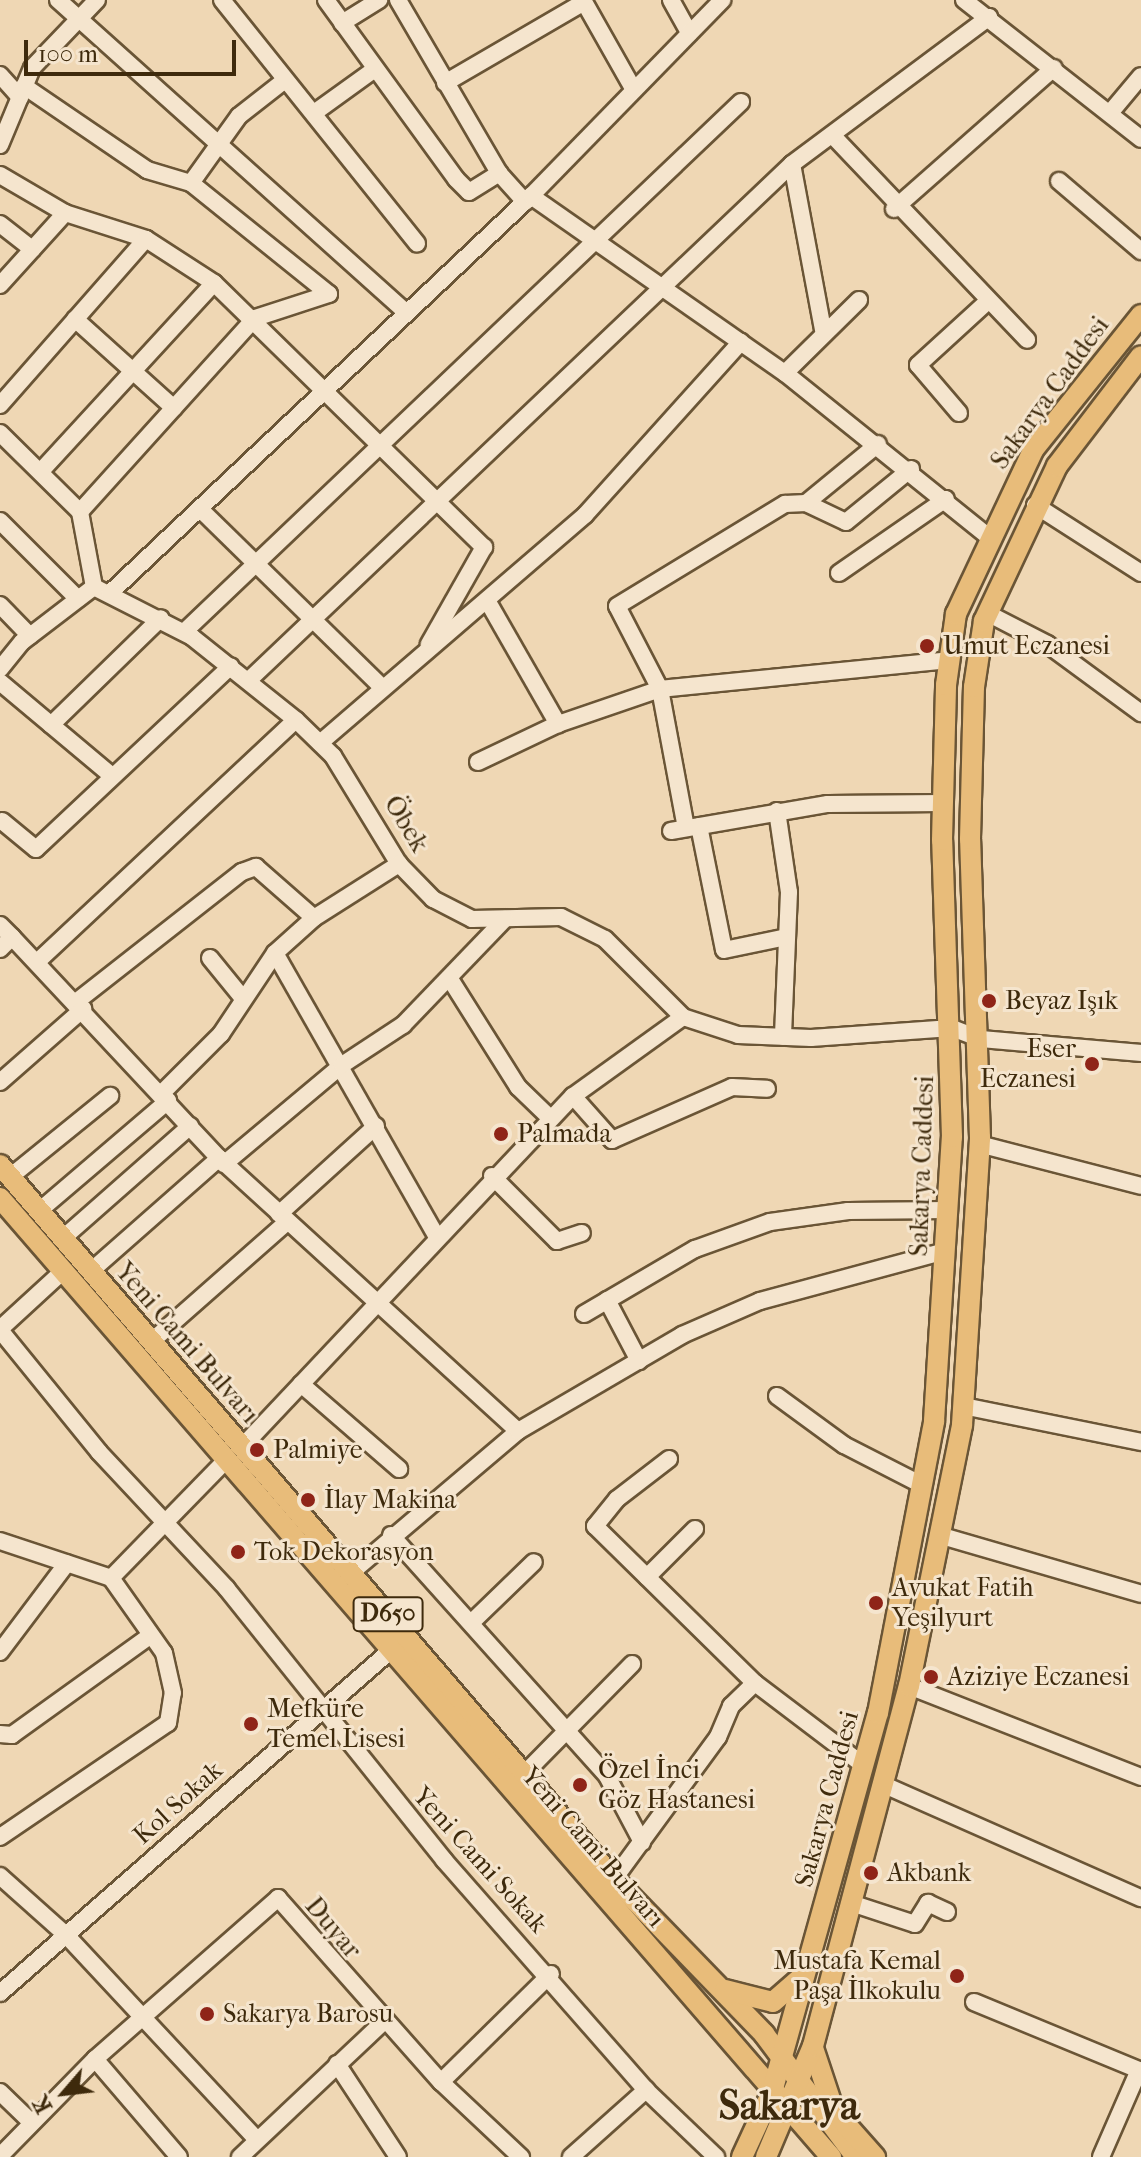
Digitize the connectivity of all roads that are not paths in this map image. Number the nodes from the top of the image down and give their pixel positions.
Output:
1 (58, 0) edge
2 (97, 0) edge
3 (222, 0) edge
4 (326, 0) edge
5 (379, 0) edge
6 (398, 0) edge
7 (671, 0) edge
8 (722, 0) edge
9 (964, 0) edge
10 (584, 1) edge
11 (989, 17) junction
12 (76, 18) junction
13 (342, 23) junction
14 (689, 33) junction
15 (1054, 68) junction
16 (375, 69) junction
17 (0, 75) edge
18 (1141, 76) edge
19 (285, 80) junction
20 (445, 83) junction
21 (634, 90) junction
22 (22, 92) junction
23 (741, 102) dead end
24 (314, 113) junction
25 (1110, 113) junction
26 (834, 137) junction
27 (1141, 139) edge
28 (217, 144) junction
29 (0, 145) edge
30 (792, 164) junction
31 (499, 173) junction
32 (0, 175) edge
33 (1059, 181) dead end
34 (191, 183) junction
35 (528, 199) junction
36 (894, 209) junction
37 (65, 213) junction
38 (0, 224) edge
39 (146, 239) junction
40 (417, 243) dead end
41 (596, 243) junction
42 (32, 249) junction
43 (1141, 251) edge
44 (214, 283) junction
45 (0, 285) edge
46 (660, 289) junction
47 (859, 300) dead end
48 (988, 301) junction
49 (406, 312) junction
50 (1141, 315) edge
51 (255, 318) junction
52 (75, 319) junction
53 (823, 330) junction
54 (1027, 340) dead end
55 (741, 342) junction
56 (1141, 356) edge
57 (135, 369) junction
58 (785, 373) junction
59 (326, 390) junction
60 (0, 405) edge
61 (174, 408) junction
62 (959, 413) dead end
63 (0, 433) edge
64 (878, 444) junction
65 (381, 445) junction
66 (911, 469) junction
67 (42, 470) junction
68 (946, 499) junction
69 (437, 500) junction
70 (806, 503) junction
71 (1035, 505) junction
72 (200, 509) junction
73 (80, 512) junction
74 (0, 521) edge
75 (988, 536) junction
76 (258, 562) junction
77 (839, 573) dead end
78 (1141, 573) edge
79 (94, 587) junction
80 (110, 593) junction
81 (78, 599) junction
82 (488, 602) junction
83 (0, 605) edge
84 (987, 613) junction
85 (161, 618) junction
86 (312, 619) junction
87 (184, 632) junction
88 (30, 636) junction
89 (429, 644) junction
90 (949, 660) junction
91 (231, 666) junction
92 (0, 669) edge
93 (249, 680) junction
94 (0, 682) edge
95 (382, 687) junction
96 (660, 689) junction
97 (1141, 713) edge
98 (296, 720) junction
99 (558, 724) junction
100 (51, 725) junction
101 (320, 743) junction
102 (478, 762) dead end
103 (111, 775) junction
104 (943, 803) junction
105 (777, 811) junction
106 (2, 821) dead end
107 (685, 828) junction
108 (399, 864) junction
109 (314, 918) junction
110 (505, 919) junction
111 (0, 925) edge
112 (787, 937) junction
113 (6, 943) edge
114 (275, 953) junction
115 (210, 958) dead end
116 (37, 962) junction
117 (450, 979) junction
118 (241, 996) junction
119 (79, 1005) junction
120 (683, 1017) junction
121 (952, 1028) junction
122 (783, 1037) junction
123 (981, 1039) junction
124 (1141, 1053) edge
125 (342, 1065) junction
126 (0, 1082) edge
127 (767, 1089) dead end
128 (110, 1096) dead end
129 (573, 1096) junction
130 (165, 1098) junction
131 (550, 1118) junction
132 (190, 1126) junction
133 (376, 1126) junction
134 (979, 1144) junction
135 (222, 1161) junction
136 (5, 1171) edge
137 (492, 1176) junction
138 (1141, 1186) edge
139 (0, 1198) edge
140 (947, 1210) junction
141 (39, 1211) junction
142 (283, 1218) junction
143 (582, 1233) dead end
144 (436, 1235) junction
145 (62, 1239) junction
146 (945, 1251) junction
147 (63, 1271) junction
148 (91, 1271) junction
149 (607, 1300) junction
150 (373, 1302) junction
151 (584, 1314) dead end
152 (0, 1329) edge
153 (152, 1341) junction
154 (639, 1361) junction
155 (301, 1384) junction
156 (777, 1396) dead end
157 (963, 1406) junction
158 (518, 1431) junction
159 (1141, 1442) edge
160 (234, 1454) junction
161 (669, 1459) dead end
162 (399, 1469) dead end
163 (922, 1485) junction
164 (165, 1524) junction
165 (695, 1529) dead end
166 (391, 1535) junction
167 (942, 1536) junction
168 (0, 1541) edge
169 (534, 1562) dead end
170 (67, 1563) junction
171 (352, 1572) junction
172 (647, 1577) junction
173 (111, 1578) junction
174 (1141, 1594) edge
175 (472, 1622) junction
176 (150, 1636) junction
177 (390, 1651) junction
178 (0, 1652) edge
179 (632, 1664) dead end
180 (755, 1683) junction
181 (909, 1686) junction
182 (319, 1710) junction
183 (567, 1730) junction
184 (0, 1734) edge
185 (863, 1765) junction
186 (527, 1771) junction
187 (1141, 1777) edge
188 (882, 1784) junction
189 (0, 1837) edge
190 (642, 1842) junction
191 (0, 1876) edge
192 (614, 1879) junction
193 (1141, 1898) edge
194 (851, 1903) junction
195 (947, 1912) dead end
196 (66, 1935) junction
197 (808, 1972) junction
198 (551, 1974) junction
199 (723, 1989) junction
200 (0, 1993) edge
201 (974, 2002) dead end
202 (143, 2018) junction
203 (382, 2023) junction
204 (813, 2046) junction
205 (781, 2058) junction
206 (95, 2059) junction
207 (337, 2064) junction
208 (753, 2068) junction
209 (441, 2082) junction
210 (800, 2084) junction
211 (646, 2090) junction
212 (0, 2092) edge
213 (772, 2092) junction
214 (789, 2111) junction
215 (762, 2114) junction
216 (30, 2121) junction
217 (251, 2150) edge
218 (0, 2156) edge
219 (179, 2157) edge
220 (398, 2157) edge
221 (521, 2157) edge
222 (571, 2157) edge
223 (716, 2157) edge
224 (741, 2157) edge
225 (766, 2157) edge
226 (831, 2157) edge
227 (856, 2157) edge
228 (875, 2157) edge
229 (1101, 2157) edge

1 - 12 street
2 - 12 street
3 - 19 street
4 - 13 street
5 - 13 street
6 - 20 street
7 - 14 street
8 - 14 street
9 - 11 street
10 - 20 street
10 - 21 street
11 - 15 street
11 - 26 street
12 - 22 street
12 - 28 street
13 - 16 street
14 - 21 street
15 - 25 street
15 - 36 street
16 - 24 street
16 - 31 street
17 - 22 street
18 - 25 street
19 - 24 street
19 - 28 street
20 - 31 street
21 - 35 street
22 - 29 street
22 - 34 street
23 - 41 street
24 - 40 street
25 - 27 street
26 - 30 street
26 - 36 street
28 - 34 street
28 - 49 street
30 - 46 street
30 - 53 street
31 - 35 street
32 - 37 street
33 - 43 street
34 - 51 street
35 - 41 street
35 - 49 street
36 - 48 street
37 - 39 street
37 - 42 street
38 - 42 street
39 - 44 street
39 - 52 street
41 - 46 street
41 - 65 street
42 - 45 street
44 - 51 street
44 - 57 street
46 - 55 street
46 - 69 street
47 - 53 street
48 - 54 street
48 - 62 street
49 - 59 street
50 - 75 main road, Sakarya Caddesi
51 - 59 street
51 - 61 street
52 - 57 street
52 - 60 street
53 - 58 street
55 - 58 street
55 - 82 street
56 - 71 main road, Sakarya Caddesi
57 - 61 street
57 - 67 street
58 - 64 street
59 - 65 street
59 - 72 street
61 - 73 street
63 - 67 street
64 - 66 street
64 - 70 street
65 - 69 street
65 - 76 street
66 - 68 street
66 - 70 street
67 - 73 street
68 - 75 street
68 - 77 street
69 - 86 street
69 - 89 street
70 - 96 street
71 - 78 street
71 - 84 main road, Sakarya Caddesi
72 - 76 street
72 - 80 street
73 - 79 street
74 - 81 street
75 - 90 main road, Sakarya Caddesi
76 - 86 street
76 - 87 street
79 - 80 street, Öbek
79 - 81 street
80 - 85 street, Öbek
81 - 88 street
82 - 89 street
82 - 99 street
83 - 88 street
84 - 97 street
84 - 123 main road, Sakarya Caddesi
85 - 87 street, Öbek
85 - 100 street
86 - 93 street
86 - 95 street
87 - 91 street, Öbek
88 - 92 street
89 - 95 street
90 - 96 street
90 - 104 main road, Sakarya Caddesi
91 - 93 street, Öbek
91 - 103 street
93 - 98 street, Öbek
94 - 100 street
95 - 101 street
96 - 99 street
96 - 107 street
98 - 101 street, Öbek
98 - 116 street
99 - 102 street
100 - 103 street
101 - 108 street, Öbek
103 - 106 street
104 - 105 street
104 - 121 main road, Sakarya Caddesi
105 - 107 street
105 - 112 street
107 - 112 street
108 - 109 street
108 - 110 street, Öbek
109 - 114 street
109 - 119 street
110 - 117 street
110 - 120 street, Öbek
111 - 113 street
112 - 122 street
113 - 116 street
114 - 118 street
114 - 125 street
115 - 118 street
116 - 119 street
117 - 125 street
117 - 131 street
118 - 130 street
119 - 126 street
119 - 130 street
120 - 122 street, Öbek
120 - 129 street
121 - 122 street, Öbek
121 - 123 street, Öbek
121 - 140 main road, Sakarya Caddesi
123 - 124 street, Öbek
123 - 134 main road, Sakarya Caddesi
125 - 133 street
125 - 135 street
127 - 129 street
128 - 136 street
129 - 131 street
130 - 132 street
130 - 141 street
131 - 137 street
132 - 135 street
132 - 145 street
133 - 142 street
133 - 144 street
134 - 138 street
134 - 157 main road, Sakarya Caddesi
135 - 142 street
135 - 148 street
136 - 141 main road, Yeni Cami Bulvarı / D650
137 - 143 street
137 - 144 street
139 - 147 main road, Yeni Cami Bulvarı
140 - 146 main road, Sakarya Caddesi
140 - 149 street
141 - 145 main road, Yeni Cami Bulvarı / D650
142 - 150 street
142 - 153 street
144 - 150 street
145 - 148 main road, Yeni Cami Bulvarı / D650
146 - 154 street
146 - 163 main road, Sakarya Caddesi
147 - 152 street
147 - 160 main road, Yeni Cami Bulvarı
148 - 153 main road, Yeni Cami Bulvarı / D650
149 - 151 street
149 - 154 street
150 - 155 street
150 - 158 street
152 - 164 street, Yeni Cami Sokak
153 - 160 main road, Yeni Cami Bulvarı / D650
154 - 158 street
155 - 160 street
155 - 162 street
156 - 163 street
157 - 159 street
157 - 167 main road, Sakarya Caddesi
158 - 166 street
160 - 164 street
160 - 171 main road, Yeni Cami Bulvarı / D650
160 - 177 main road, Yeni Cami Bulvarı
161 - 172 street
163 - 185 main road, Sakarya Caddesi
164 - 173 street
164 - 182 street, Yeni Cami Sokak
165 - 172 street
166 - 171 street
166 - 175 street
167 - 174 street
167 - 181 main road, Sakarya Caddesi
168 - 170 street
169 - 175 street
170 - 173 street
170 - 178 street
171 - 186 main road, Yeni Cami Bulvarı / D650
172 - 180 street
173 - 176 street
175 - 183 street
176 - 184 street
176 - 189 street
177 - 182 street, Kol Sokak
177 - 208 main road, Yeni Cami Bulvarı
179 - 183 street
180 - 185 street
180 - 190 street
181 - 187 street
181 - 188 main road, Sakarya Caddesi
182 - 196 street, Kol Sokak
182 - 198 street, Yeni Cami Sokak
183 - 186 street
183 - 190 street
185 - 197 main road, Sakarya Caddesi
186 - 192 main road, Yeni Cami Bulvarı / D650
188 - 193 street
188 - 194 main road, Sakarya Caddesi
190 - 192 street
191 - 196 street
192 - 199 main road, Yeni Cami Bulvarı / D650
194 - 195 street
194 - 204 main road, Sakarya Caddesi
196 - 200 street, Kol Sokak
196 - 202 street
197 - 199 main road
197 - 205 main road, Sakarya Caddesi
198 - 209 street
198 - 211 street, Yeni Cami Sokak
199 - 205 main road, Yeni Cami Bulvarı / D650
201 - 229 street
202 - 203 street, Duyar
202 - 206 street, Duyar
202 - 217 street
203 - 207 street
203 - 209 street, Duyar
204 - 210 main road, Sakarya Caddesi
204 - 228 main road
205 - 210 main road, Yeni Cami Bulvarı
205 - 213 main road, Sakarya Caddesi
206 - 216 street, Duyar
206 - 219 street
207 - 217 street
207 - 220 street
208 - 213 main road, Yeni Cami Bulvarı
208 - 215 main road
209 - 221 street, Duyar
210 - 214 main road, Sakarya Caddesi
210 - 227 main road, Yeni Cami Bulvarı
211 - 222 street
211 - 223 street, Yeni Cami Sokak
212 - 216 street
213 - 214 main road, Yeni Cami Bulvarı
213 - 215 main road, Sakarya Caddesi
214 - 225 main road, Sakarya Caddesi
214 - 226 main road, Yeni Cami Bulvarı
215 - 224 main road, Sakarya Caddesi
216 - 218 street, Duyar

